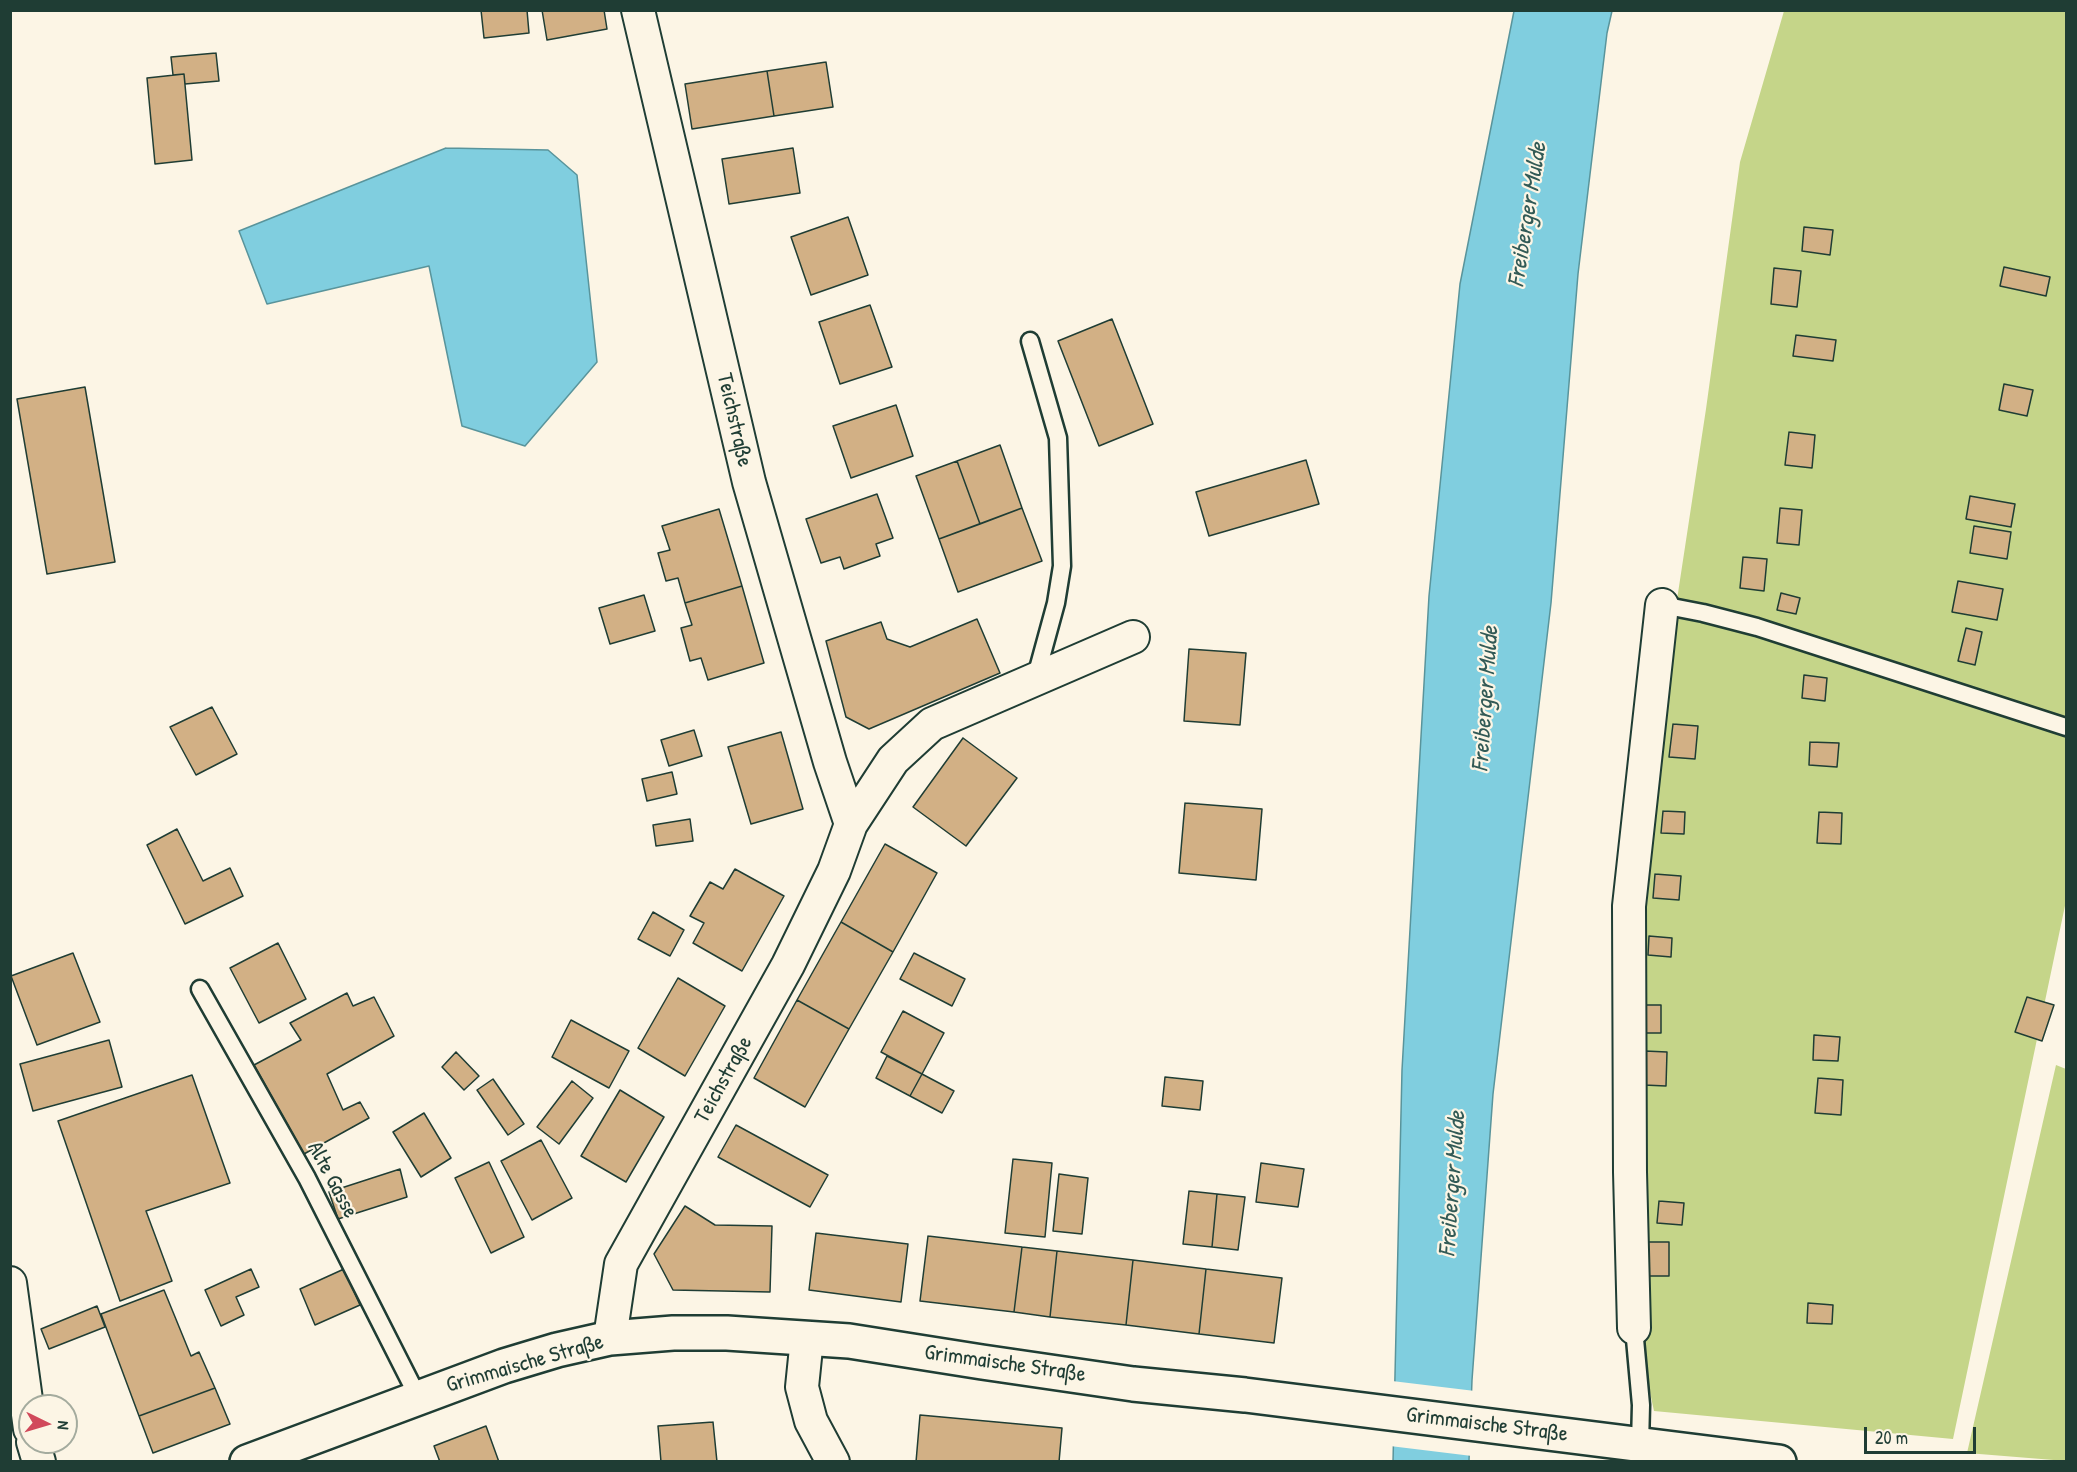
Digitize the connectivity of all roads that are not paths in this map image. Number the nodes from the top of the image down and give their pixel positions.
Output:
1 (638, 10) edge
2 (1030, 341) dead end
3 (1662, 605) joint
4 (1133, 637) dead end
5 (1035, 680) junction
6 (2067, 727) edge
7 (851, 824) junction
8 (200, 989) dead end
9 (10, 1283) edge
10 (1634, 1328) joint
11 (610, 1338) junction
12 (807, 1338) junction
13 (25, 1394) edge
14 (418, 1396) junction
15 (1627, 1443) junction
16 (247, 1461) edge
17 (833, 1461) edge
18 (1779, 1461) edge

1 - 7 street, Teichstraße
2 - 5 lane
3 - 6 lane
3 - 10 street
4 - 5 street, Teichstraße
5 - 7 street, Teichstraße
7 - 11 street, Teichstraße
8 - 14 lane, Alte Gasse
9 - 13 street
10 - 15 lane
11 - 12 main road, Grimmaische Straße
11 - 14 main road, Grimmaische Straße
12 - 15 main road, Grimmaische Straße
12 - 17 street
14 - 16 main road, Grimmaische Straße
15 - 18 main road, Grimmaische Straße

